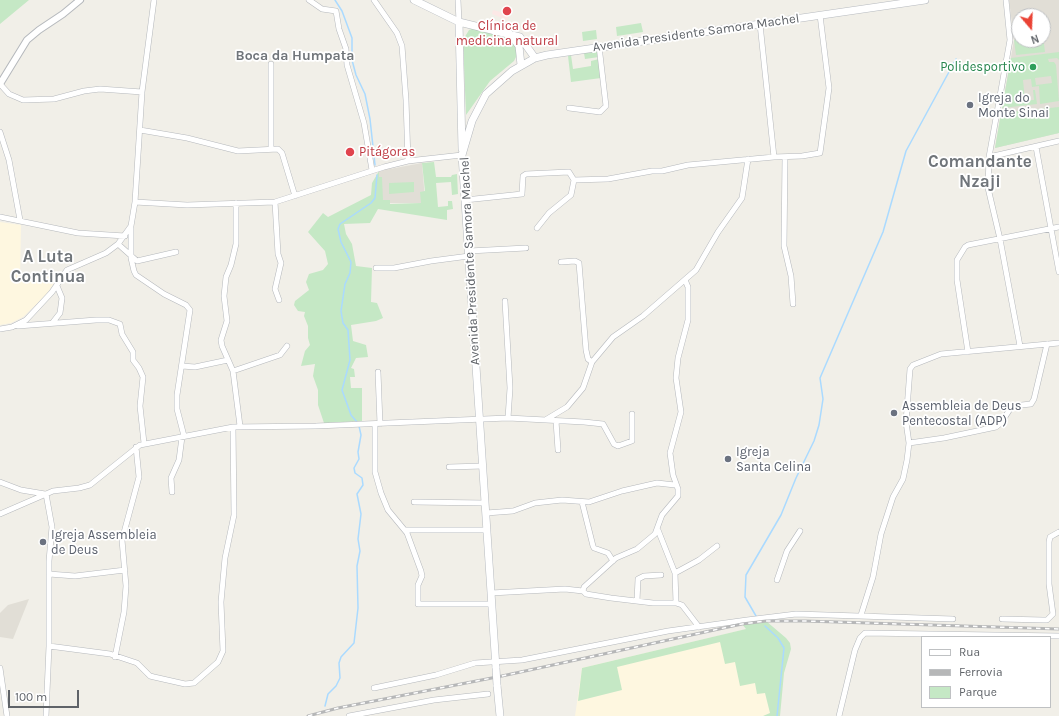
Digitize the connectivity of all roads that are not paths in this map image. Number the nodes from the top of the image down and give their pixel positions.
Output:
1 (80, 0) edge
2 (154, 0) edge
3 (309, 0) edge
4 (374, 0) edge
5 (414, 0) edge
6 (458, 0) edge
7 (924, 0) edge
8 (1006, 0) edge
9 (820, 15) junction
10 (459, 22) junction
11 (760, 24) junction
12 (509, 34) junction
13 (599, 46) junction
14 (535, 58) junction
15 (271, 64) dead end
16 (521, 65) junction
17 (0, 84) edge
18 (142, 92) junction
19 (569, 108) dead end
20 (140, 130) junction
21 (0, 132) edge
22 (1059, 142) edge
23 (1036, 147) junction
24 (270, 149) junction
25 (462, 155) junction
26 (774, 157) junction
27 (989, 157) junction
28 (785, 158) junction
29 (748, 159) junction
30 (408, 161) junction
31 (372, 170) junction
32 (574, 180) junction
33 (295, 196) junction
34 (465, 200) junction
35 (135, 202) junction
36 (275, 202) junction
37 (236, 204) junction
38 (0, 217) edge
39 (20, 220) junction
40 (132, 226) junction
41 (1059, 227) edge
42 (537, 228) dead end
43 (1050, 229) junction
44 (126, 236) junction
45 (1000, 239) junction
46 (118, 244) junction
47 (526, 248) dead end
48 (176, 252) dead end
49 (469, 253) junction
50 (131, 258) junction
51 (561, 262) dead end
52 (376, 268) dead end
53 (1059, 272) edge
54 (685, 280) junction
55 (57, 286) junction
56 (279, 300) dead end
57 (505, 301) dead end
58 (793, 304) dead end
59 (53, 322) junction
60 (12, 327) junction
61 (0, 329) edge
62 (1059, 343) edge
63 (1047, 344) junction
64 (286, 346) dead end
65 (1020, 346) junction
66 (968, 352) junction
67 (228, 360) junction
68 (592, 362) junction
69 (182, 366) junction
70 (233, 371) junction
71 (378, 372) dead end
72 (632, 414) dead end
73 (508, 418) junction
74 (480, 419) junction
75 (545, 420) junction
76 (556, 421) junction
77 (377, 424) junction
78 (240, 426) junction
79 (233, 427) junction
80 (183, 436) junction
81 (910, 443) junction
82 (144, 444) junction
83 (136, 447) junction
84 (558, 450) dead end
85 (483, 466) junction
86 (449, 467) dead end
87 (0, 482) edge
88 (675, 485) junction
89 (172, 492) dead end
90 (46, 494) junction
91 (414, 502) dead end
92 (582, 502) junction
93 (485, 503) junction
94 (486, 513) junction
95 (0, 514) edge
96 (405, 530) junction
97 (487, 530) junction
98 (658, 530) junction
99 (800, 531) dead end
100 (1059, 532) edge
101 (717, 546) dead end
102 (613, 561) junction
103 (125, 570) junction
104 (675, 573) junction
105 (49, 574) junction
106 (662, 574) dead end
107 (777, 580) dead end
108 (583, 591) junction
109 (491, 593) junction
110 (637, 601) junction
111 (676, 603) junction
112 (492, 604) junction
113 (862, 615) junction
114 (953, 619) dead end
115 (1002, 619) dead end
116 (699, 627) junction
117 (1059, 636) edge
118 (49, 646) junction
119 (115, 657) junction
120 (496, 665) junction
121 (0, 668) edge
122 (374, 688) dead end
123 (2, 689) edge
124 (488, 694) dead end
125 (498, 694) junction
126 (7, 716) edge
127 (46, 716) edge
128 (349, 716) edge
129 (497, 716) edge
130 (500, 716) edge
131 (839, 716) edge

1 - 17 street
2 - 18 street
3 - 31 street
4 - 30 street
5 - 10 main road
6 - 10 street
7 - 9 main road, Avenida Presidente Samora Machel
8 - 27 street
9 - 11 main road, Avenida Presidente Samora Machel
9 - 28 street
10 - 12 main road
10 - 25 main road
11 - 13 main road, Avenida Presidente Samora Machel
11 - 26 street
12 - 14 main road
12 - 16 main road
13 - 14 main road, Avenida Presidente Samora Machel
13 - 19 street
14 - 16 main road, Avenida Presidente Samora Machel
15 - 24 street
16 - 25 main road, Avenida Presidente Samora Machel
17 - 18 street
18 - 20 street
20 - 24 street
20 - 35 street
21 - 39 street
22 - 23 street
23 - 27 street
23 - 43 street
24 - 33 street
25 - 30 street
25 - 34 main road, Avenida Presidente Samora Machel
26 - 28 street
26 - 29 street
27 - 45 street
28 - 58 street
29 - 32 street
29 - 54 street
30 - 31 street
31 - 33 street
32 - 34 street
32 - 42 street
33 - 36 street
34 - 49 main road, Avenida Presidente Samora Machel
35 - 37 street
35 - 40 street
36 - 37 street
36 - 56 street
37 - 67 street
38 - 39 street
39 - 44 street
40 - 44 street
40 - 50 street
41 - 43 street
43 - 45 street
43 - 53 street
44 - 46 street
45 - 65 street
45 - 66 street
46 - 50 street
46 - 55 street
47 - 49 street
48 - 50 street
49 - 52 street
49 - 74 main road, Avenida Presidente Samora Machel
50 - 69 street
51 - 68 street
54 - 68 street
54 - 88 street
55 - 59 street
55 - 60 street
57 - 73 street
59 - 60 street
59 - 82 street
60 - 61 street
62 - 63 street
63 - 65 street
63 - 81 street
64 - 70 street
65 - 66 street
66 - 81 street
67 - 69 street
67 - 70 street
68 - 75 street
69 - 80 street
70 - 78 street
71 - 77 street
72 - 76 street
73 - 74 street
73 - 75 street
74 - 77 street
74 - 85 main road, Avenida Presidente Samora Machel
75 - 76 street
76 - 84 street
77 - 78 street
77 - 96 street
78 - 79 street
79 - 80 street
79 - 119 street
80 - 82 street
80 - 89 street
81 - 113 street
82 - 83 street
83 - 90 street
83 - 103 street
85 - 86 street
85 - 93 main road, Avenida Presidente Samora Machel
87 - 90 street
88 - 92 street
88 - 98 street
90 - 95 street
90 - 105 street
91 - 93 street
92 - 94 street
92 - 102 street
93 - 94 main road, Avenida Presidente Samora Machel
94 - 97 main road, Avenida Presidente Samora Machel
96 - 97 street
96 - 112 street
97 - 109 main road, Avenida Presidente Samora Machel
98 - 102 street
98 - 104 street
99 - 107 street
100 - 115 street
101 - 104 street
102 - 108 street
103 - 105 street
103 - 119 street
104 - 111 street
105 - 118 street
106 - 110 street
108 - 109 street
108 - 110 street
109 - 112 main road, Avenida Presidente Samora Machel
110 - 111 street
111 - 116 street
112 - 120 main road, Avenida Presidente Samora Machel
113 - 114 street
113 - 116 street
116 - 120 street
117 - 131 street
118 - 119 street
118 - 127 street
120 - 122 street
120 - 125 main road, Avenida Presidente Samora Machel, bridge
121 - 123 street
123 - 126 street
124 - 128 street
125 - 129 main road, Avenida Presidente Samora Machel
125 - 130 main road, Avenida Presidente Samora Machel

